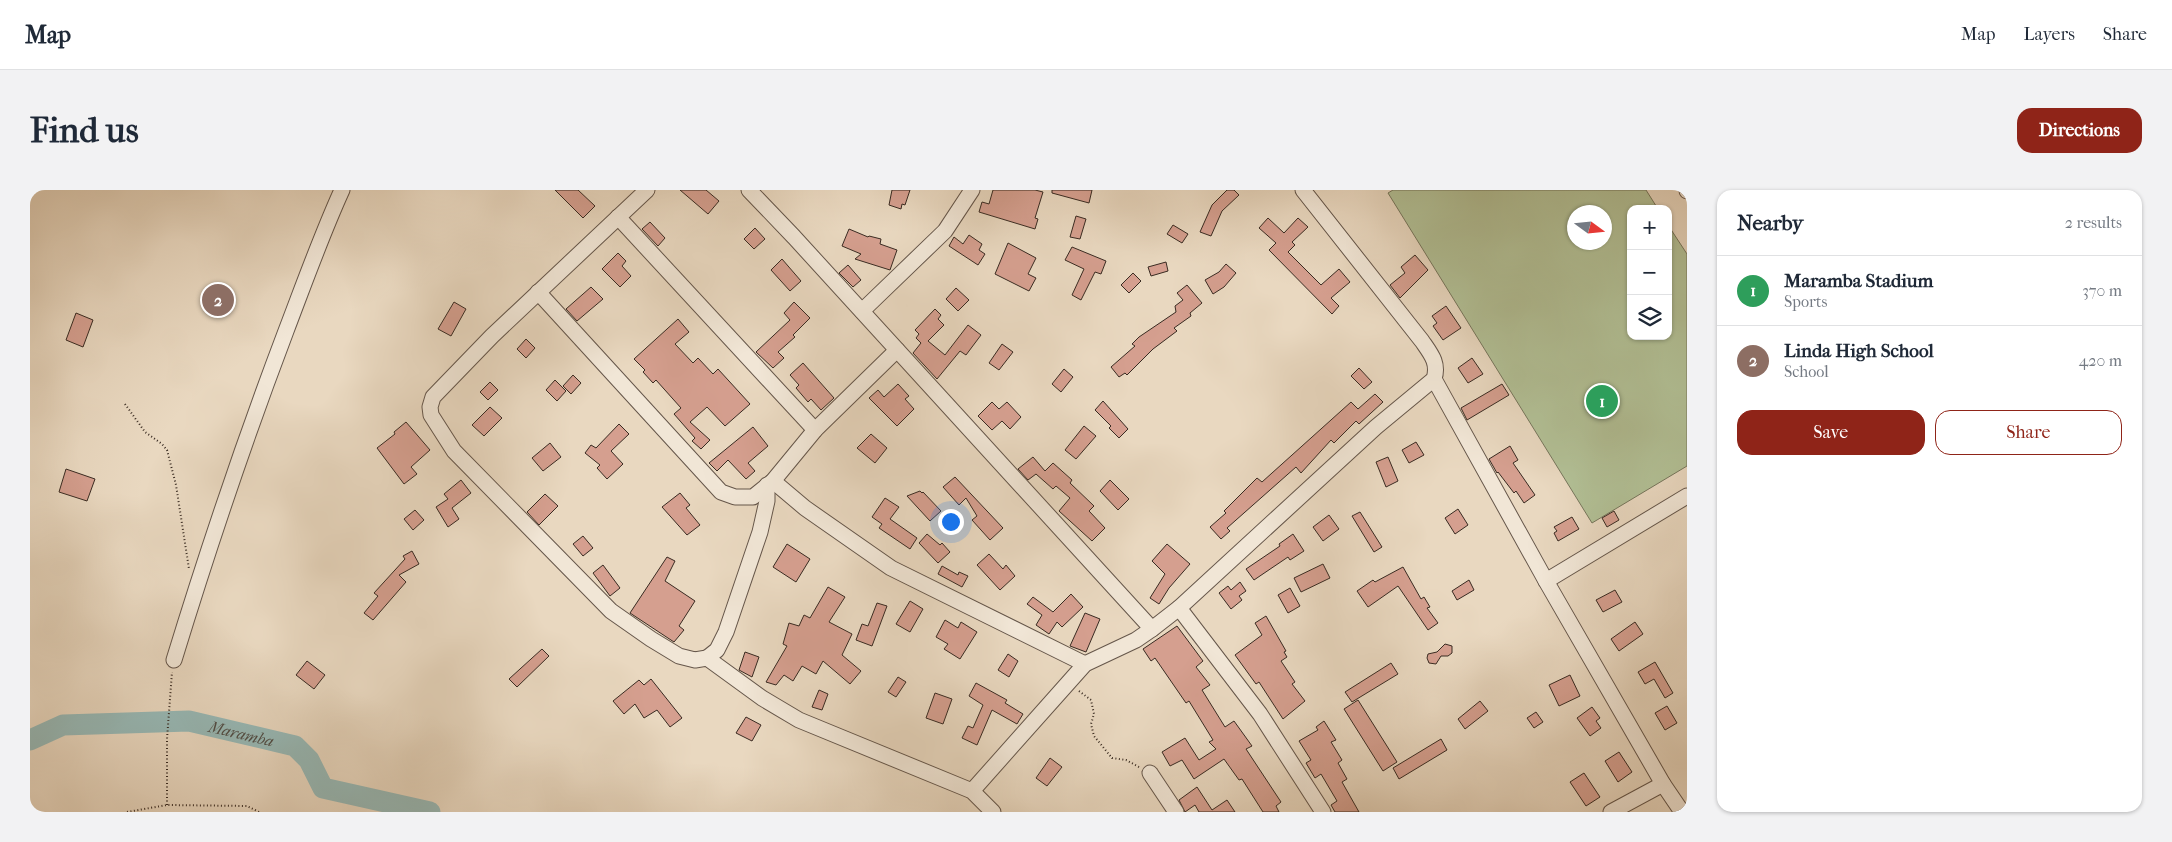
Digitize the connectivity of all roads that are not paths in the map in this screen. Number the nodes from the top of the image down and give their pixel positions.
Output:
1 (342, 190) edge
2 (647, 190) edge
3 (749, 190) edge
4 (972, 190) edge
5 (1303, 190) edge
6 (618, 217) junction
7 (538, 292) junction
8 (862, 311) junction
9 (897, 350) junction
10 (1434, 379) junction
11 (815, 430) junction
12 (770, 483) junction
13 (1687, 496) edge
14 (1546, 581) junction
15 (1179, 608) junction
16 (1152, 629) junction
17 (707, 658) junction
18 (174, 660) dead end
19 (1085, 664) junction
20 (1150, 774) road end
21 (1663, 784) junction
22 (972, 791) junction
23 (993, 812) edge
24 (1176, 812) edge
25 (1323, 812) edge
26 (1611, 812) edge
27 (1682, 812) edge

1 - 18 street
2 - 6 street
3 - 8 street
4 - 8 street
5 - 10 street
6 - 7 street
6 - 11 street
7 - 12 street
7 - 17 street
8 - 9 street
9 - 11 street
9 - 16 street
10 - 14 street
10 - 15 street
11 - 12 street
12 - 17 street
12 - 19 street
13 - 14 street
14 - 21 street
15 - 16 street
15 - 25 street
16 - 19 street
17 - 22 street
19 - 22 street
20 - 24 street
21 - 26 street
21 - 27 street
22 - 23 street

